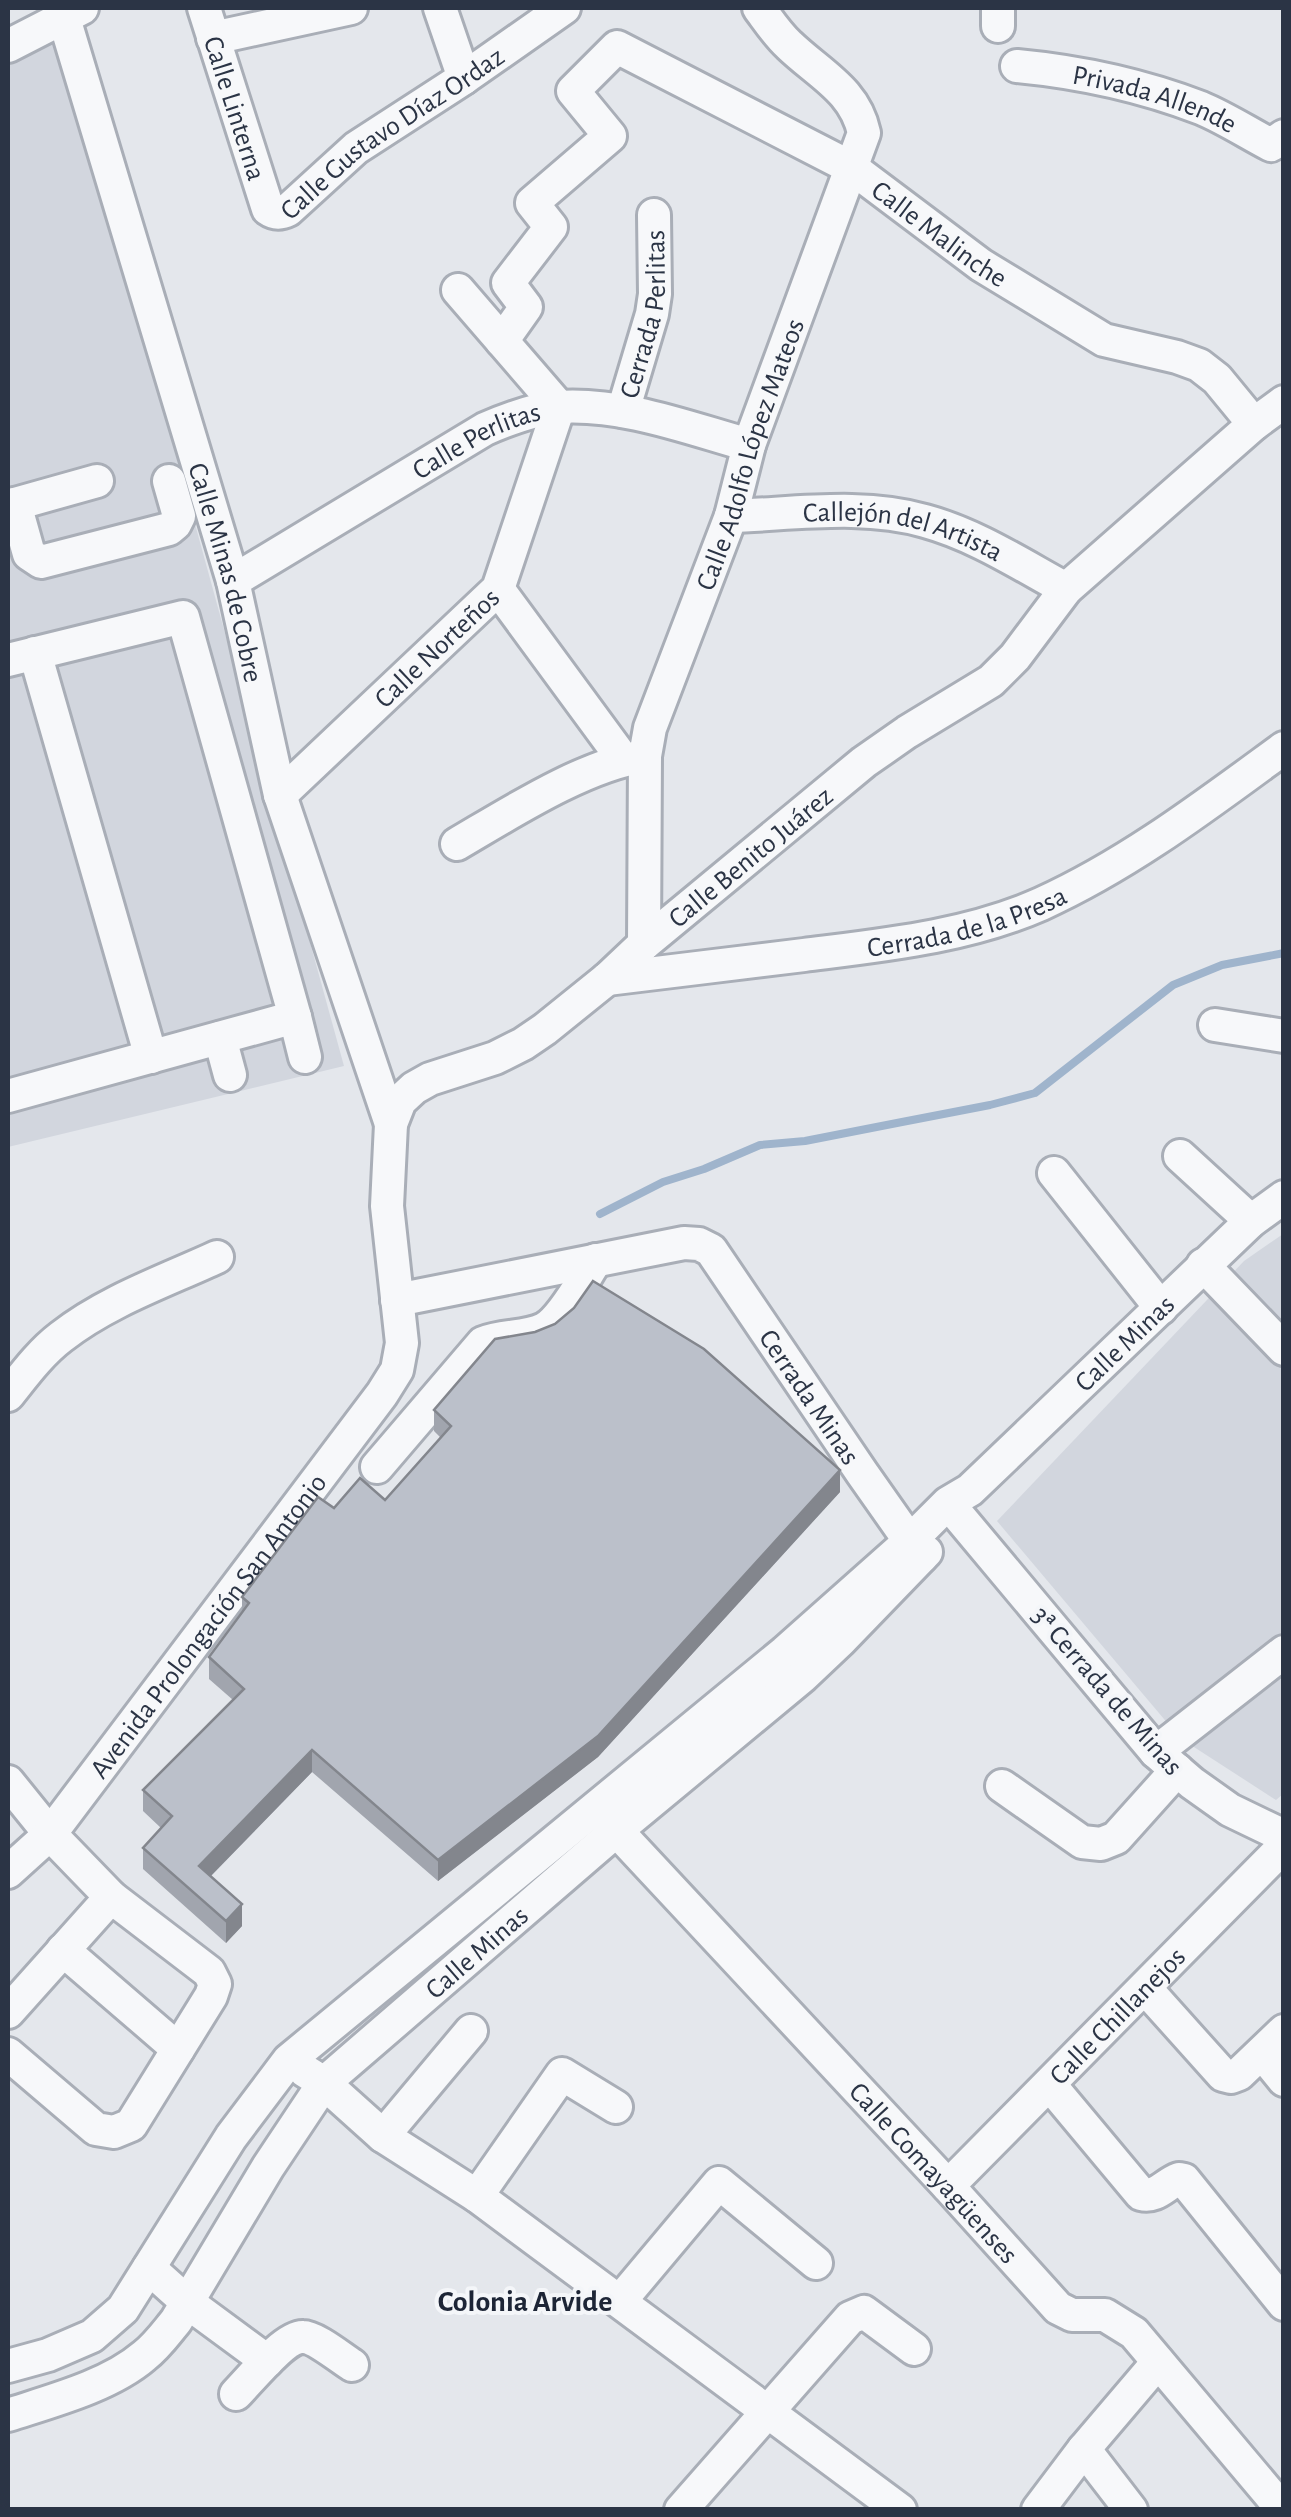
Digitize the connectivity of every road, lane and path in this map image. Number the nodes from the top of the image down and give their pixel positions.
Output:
1 (351, 8) edge
2 (440, 8) edge
3 (564, 8) edge
4 (758, 8) edge
5 (73, 13) edge
6 (208, 23) edge
7 (8, 46) edge
8 (1017, 66) dead end
9 (464, 78) junction
10 (1284, 136) edge
11 (852, 168) junction
12 (268, 208) joint
13 (654, 214) dead end
14 (458, 290) dead end
15 (502, 341) junction
16 (1284, 402) edge
17 (558, 407) junction
18 (623, 410) junction
19 (1254, 424) junction
20 (749, 445) junction
21 (97, 481) dead end
22 (169, 481) dead end
23 (11, 505) edge
24 (731, 516) junction
25 (233, 581) junction
26 (498, 589) junction
27 (1066, 590) junction
28 (21, 656) edge
29 (1284, 748) edge
30 (631, 754) junction
31 (280, 794) junction
32 (457, 844) dead end
33 (644, 944) junction
34 (607, 978) junction
35 (295, 1017) junction
36 (1215, 1025) dead end
37 (1284, 1036) edge
38 (220, 1038) junction
39 (151, 1057) junction
40 (305, 1057) dead end
41 (230, 1074) dead end
42 (8, 1096) edge
43 (391, 1124) junction
44 (1180, 1156) dead end
45 (1054, 1173) dead end
46 (1284, 1197) edge
47 (1251, 1221) junction
48 (217, 1258) dead end
49 (596, 1260) junction
50 (1203, 1266) junction
51 (397, 1300) junction
52 (1160, 1308) junction
53 (1284, 1349) edge
54 (8, 1396) edge
55 (377, 1467) dead end
56 (964, 1502) junction
57 (916, 1549) junction
58 (1284, 1652) edge
59 (1166, 1762) junction
60 (8, 1782) edge
61 (1002, 1786) dead end
62 (606, 1819) junction
63 (50, 1834) junction
64 (1284, 1836) edge
65 (1284, 1846) edge
66 (8, 1872) edge
67 (111, 1896) junction
68 (63, 1950) junction
69 (1145, 1988) junction
70 (8, 2012) edge
71 (471, 2030) dead end
72 (1273, 2042) edge
73 (178, 2049) junction
74 (8, 2054) edge
75 (289, 2060) junction
76 (1284, 2080) edge
77 (324, 2083) junction
78 (1050, 2085) junction
79 (616, 2108) dead end
80 (383, 2136) junction
81 (948, 2186) junction
82 (477, 2196) junction
83 (816, 2263) dead end
84 (148, 2268) junction
85 (620, 2301) junction
86 (186, 2302) junction
87 (1284, 2304) edge
88 (914, 2348) dead end
89 (267, 2361) junction
90 (1158, 2362) junction
91 (352, 2365) dead end
92 (8, 2366) edge
93 (236, 2394) dead end
94 (767, 2410) junction
95 (8, 2416) edge
96 (1084, 2450) junction
97 (681, 2510) edge
98 (900, 2510) edge
99 (1038, 2510) edge
100 (1131, 2510) edge
101 (1282, 2510) edge

1 - 6 street
2 - 9 street
3 - 9 street, Calle Gustavo Díaz Ordaz
4 - 11 street, Calle Adolfo López Mateos
5 - 7 street
5 - 25 street, Calle Minas de Cobre
6 - 12 street, Calle Linterna
8 - 10 street, Privada Allende
9 - 12 street, Calle Gustavo Díaz Ordaz
11 - 15 street, Calle Malinche
11 - 19 street, Calle Malinche
11 - 20 street, Calle Adolfo López Mateos
13 - 18 street, Cerrada Perlitas
14 - 15 street
15 - 17 street
16 - 19 street, Calle Benito Juárez
17 - 18 street, Calle Perlitas
17 - 25 street, Calle Perlitas
17 - 26 street, Calle Norteños
18 - 20 street, Calle Perlitas
19 - 27 street, Calle Benito Juárez
20 - 24 street, Calle Adolfo López Mateos
21 - 23 street
22 - 23 street
24 - 27 street, Callejón del Artista
24 - 30 street, Calle Adolfo López Mateos
25 - 31 street, Calle Minas de Cobre
26 - 30 street
26 - 31 street, Calle Norteños
27 - 33 street, Calle Benito Juárez
28 - 35 street
28 - 39 street
29 - 34 street, Cerrada de la Presa
30 - 32 street
30 - 33 street, Calle Adolfo López Mateos
31 - 43 street, Calle Minas de Cobre
33 - 34 street, Calle Benito Juárez
34 - 43 street, Calle Benito Juárez
35 - 38 street
35 - 40 street
36 - 37 street
38 - 39 street
38 - 41 street
39 - 42 street
43 - 51 street
44 - 47 street
45 - 52 street
46 - 47 street, Calle Minas
47 - 50 street, Calle Minas
48 - 54 street
49 - 51 street
49 - 55 street
49 - 57 street, Cerrada Minas
50 - 52 street, Calle Minas
50 - 53 street
51 - 63 street, Avenida Prolongación San Antonio
52 - 56 street, Calle Minas
56 - 57 street, Calle Minas
56 - 59 street, 3ª Cerrada de Minas
57 - 62 street, Calle Minas
58 - 59 street
59 - 61 street
59 - 64 street, 3ª Cerrada de Minas
60 - 63 street
62 - 75 street, Calle Minas
62 - 77 street, Calle Minas
62 - 81 street, Calle Comayagüenses
63 - 66 street, Avenida Prolongación San Antonio
63 - 67 street
65 - 69 street, Calle Chillanejos
67 - 68 street
67 - 73 street
68 - 70 street
68 - 73 street
69 - 72 street
69 - 78 street, Calle Chillanejos
71 - 80 street
72 - 76 street
73 - 74 street
75 - 77 street
75 - 84 street, Calle Minas
77 - 80 street
77 - 86 street, Calle Minas
78 - 81 street, Calle Chillanejos
78 - 87 street
79 - 82 street
80 - 82 street
81 - 90 street, Calle Comayagüenses
82 - 85 street
83 - 85 street
84 - 86 street
84 - 92 street, Calle Minas
85 - 94 street
86 - 89 street
86 - 95 street, Calle Minas
88 - 94 street
89 - 91 street
89 - 93 street
90 - 96 street
90 - 101 street, Calle Comayagüenses
94 - 97 street
94 - 98 street
96 - 99 street
96 - 100 street

